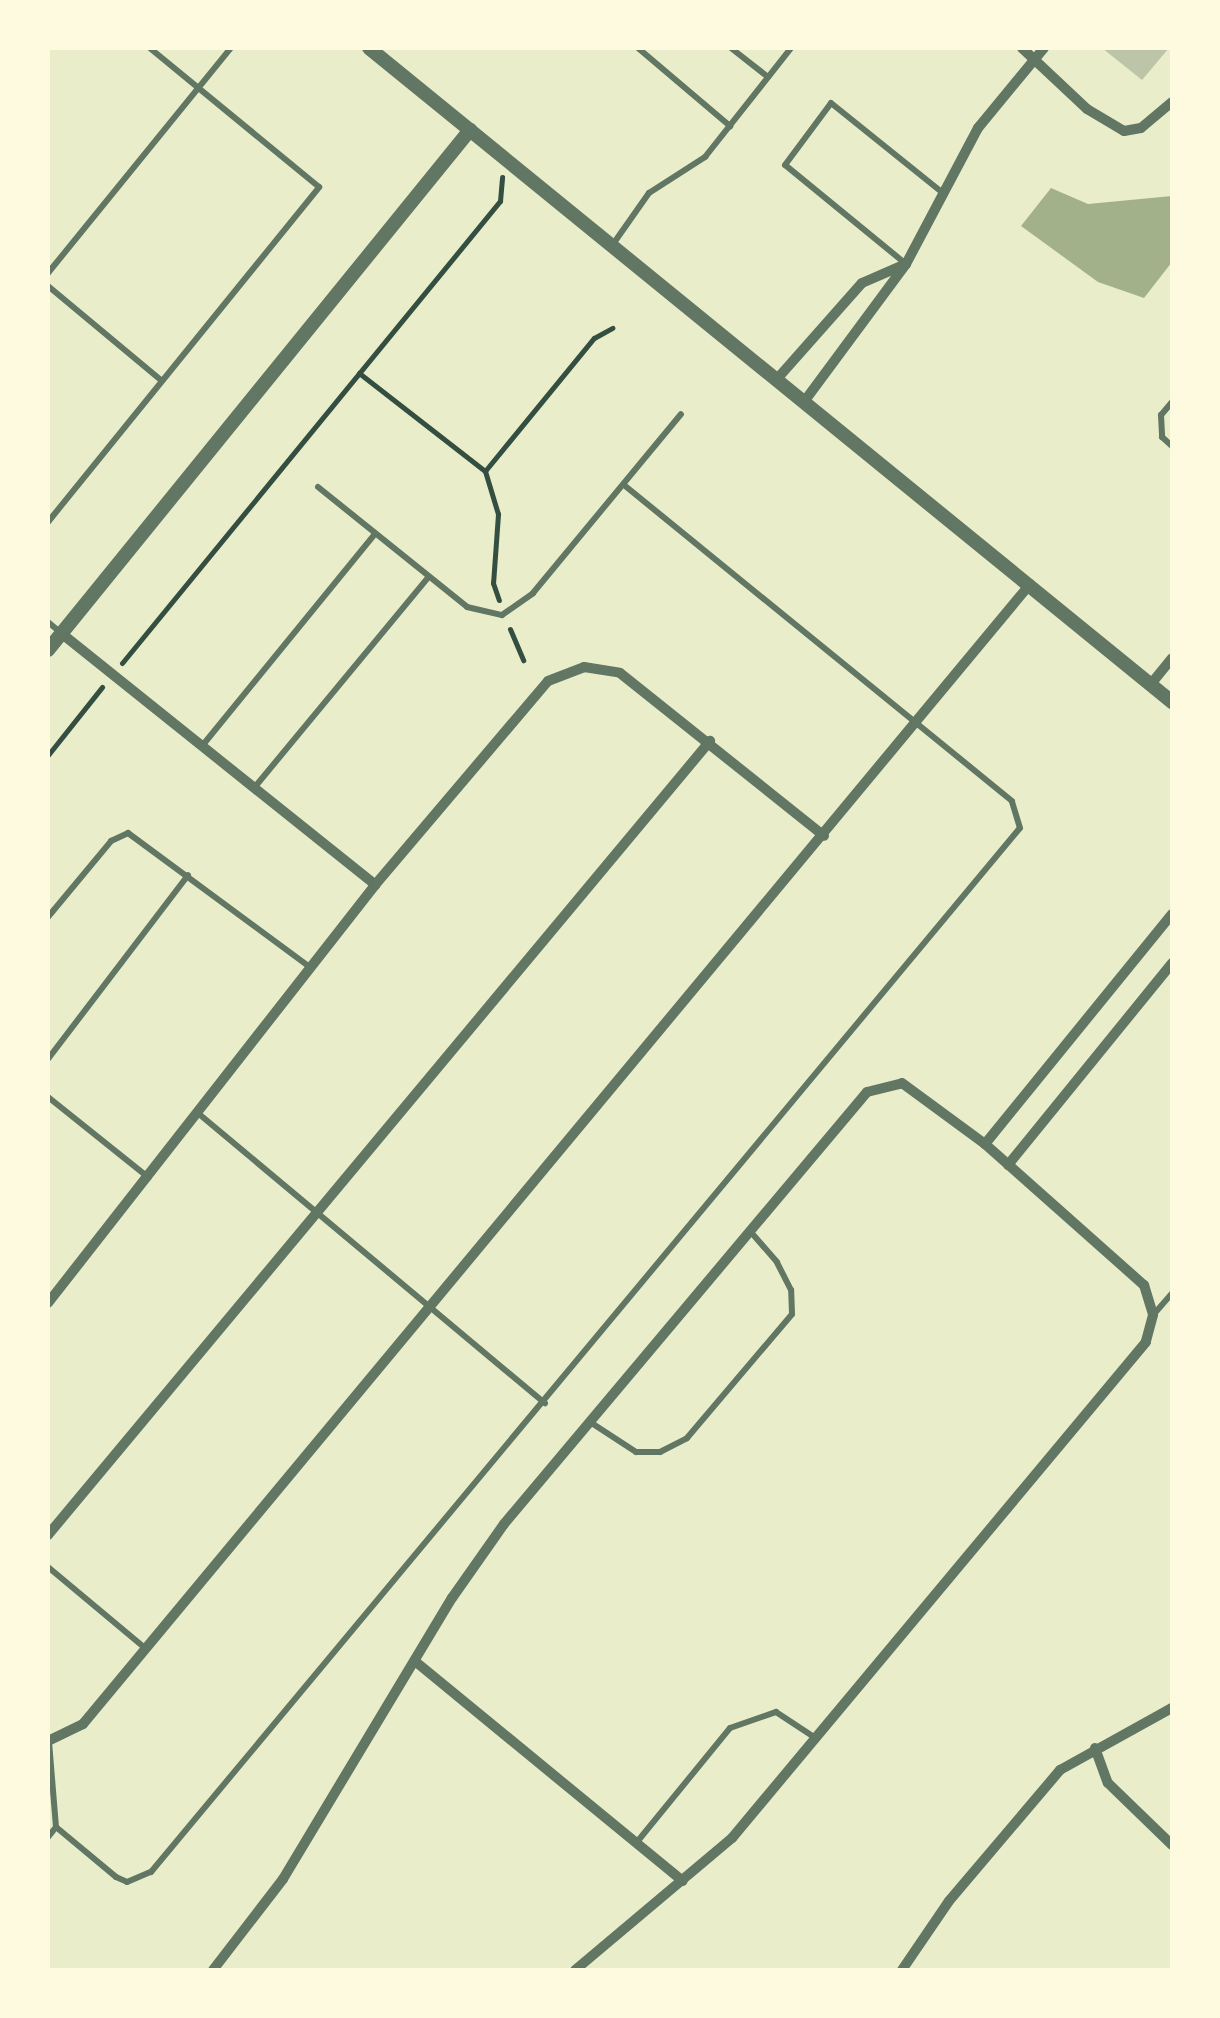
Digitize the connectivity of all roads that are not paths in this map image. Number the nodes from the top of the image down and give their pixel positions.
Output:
1 (150, 48) edge
2 (232, 48) edge
3 (369, 48) edge
4 (638, 48) edge
5 (731, 48) edge
6 (791, 48) edge
7 (1022, 48) edge
8 (1044, 48) edge
9 (1034, 60) junction
10 (768, 77) junction
11 (199, 88) junction
12 (1172, 102) edge
13 (730, 126) junction
14 (470, 130) junction
15 (942, 194) junction
16 (610, 248) junction
17 (906, 264) junction
18 (48, 273) edge
19 (48, 286) edge
20 (777, 379) junction
21 (162, 380) junction
22 (806, 398) junction
23 (1172, 402) edge
24 (681, 414) dead end
25 (1172, 446) edge
26 (624, 485) junction
27 (318, 487) dead end
28 (48, 522) edge
29 (375, 534) junction
30 (428, 578) junction
31 (1031, 583) junction
32 (48, 622) edge
33 (61, 633) junction
34 (48, 650) edge
35 (1172, 658) edge
36 (1150, 684) junction
37 (1172, 702) edge
38 (918, 723) junction
39 (710, 741) junction
40 (202, 746) junction
41 (254, 788) junction
42 (824, 836) junction
43 (188, 875) junction
44 (374, 885) junction
45 (1172, 914) edge
46 (48, 918) edge
47 (1172, 963) edge
48 (310, 967) junction
49 (48, 1059) edge
50 (48, 1097) edge
51 (198, 1114) junction
52 (986, 1144) junction
53 (1008, 1165) junction
54 (150, 1179) junction
55 (317, 1212) junction
56 (750, 1232) junction
57 (1172, 1293) edge
58 (50, 1295) edge
59 (430, 1306) junction
60 (1153, 1315) junction
61 (545, 1403) junction
62 (590, 1422) junction
63 (48, 1535) edge
64 (48, 1567) edge
65 (146, 1649) junction
66 (416, 1662) junction
67 (1172, 1708) edge
68 (816, 1738) junction
69 (48, 1741) edge
70 (1094, 1748) junction
71 (56, 1827) junction
72 (48, 1837) edge
73 (636, 1843) junction
74 (1172, 1844) edge
75 (682, 1881) junction
76 (214, 1970) edge
77 (576, 1970) edge
78 (902, 1970) edge

1 - 11 lane
2 - 11 lane
3 - 14 street
4 - 13 lane
5 - 10 lane
6 - 10 lane
7 - 9 street
8 - 9 street
9 - 12 street
9 - 15 street
10 - 13 lane
11 - 18 lane
11 - 21 lane
13 - 16 lane
14 - 16 street
14 - 33 street
15 - 17 street
15 - 17 lane
16 - 20 street
17 - 20 street
17 - 22 street
19 - 21 lane
20 - 22 street
21 - 28 lane
22 - 31 street
23 - 25 lane
24 - 26 lane
26 - 30 lane
26 - 38 lane
27 - 29 lane
29 - 30 lane
29 - 40 lane
30 - 41 lane
31 - 36 street
31 - 38 street
32 - 33 lane
33 - 34 street
33 - 40 street
35 - 36 street
36 - 37 street
38 - 42 street
38 - 61 lane
39 - 42 street
39 - 44 street
39 - 55 street
40 - 41 street
41 - 44 street
42 - 59 street
43 - 46 lane
43 - 48 lane
43 - 49 lane
44 - 48 street
45 - 52 street
47 - 53 street
48 - 51 street
50 - 54 lane
51 - 54 street
51 - 55 lane
52 - 53 street
52 - 56 street
53 - 60 street
54 - 58 street
55 - 59 lane
55 - 63 street
56 - 62 street
56 - 62 lane
57 - 60 lane
59 - 61 lane
59 - 65 street
60 - 68 street
61 - 71 lane
62 - 66 street
64 - 65 lane
65 - 69 street
66 - 73 street
66 - 76 street
67 - 70 street
68 - 73 lane
68 - 75 street
69 - 71 lane
70 - 74 street
70 - 78 street
71 - 72 lane
73 - 75 street
75 - 77 street

